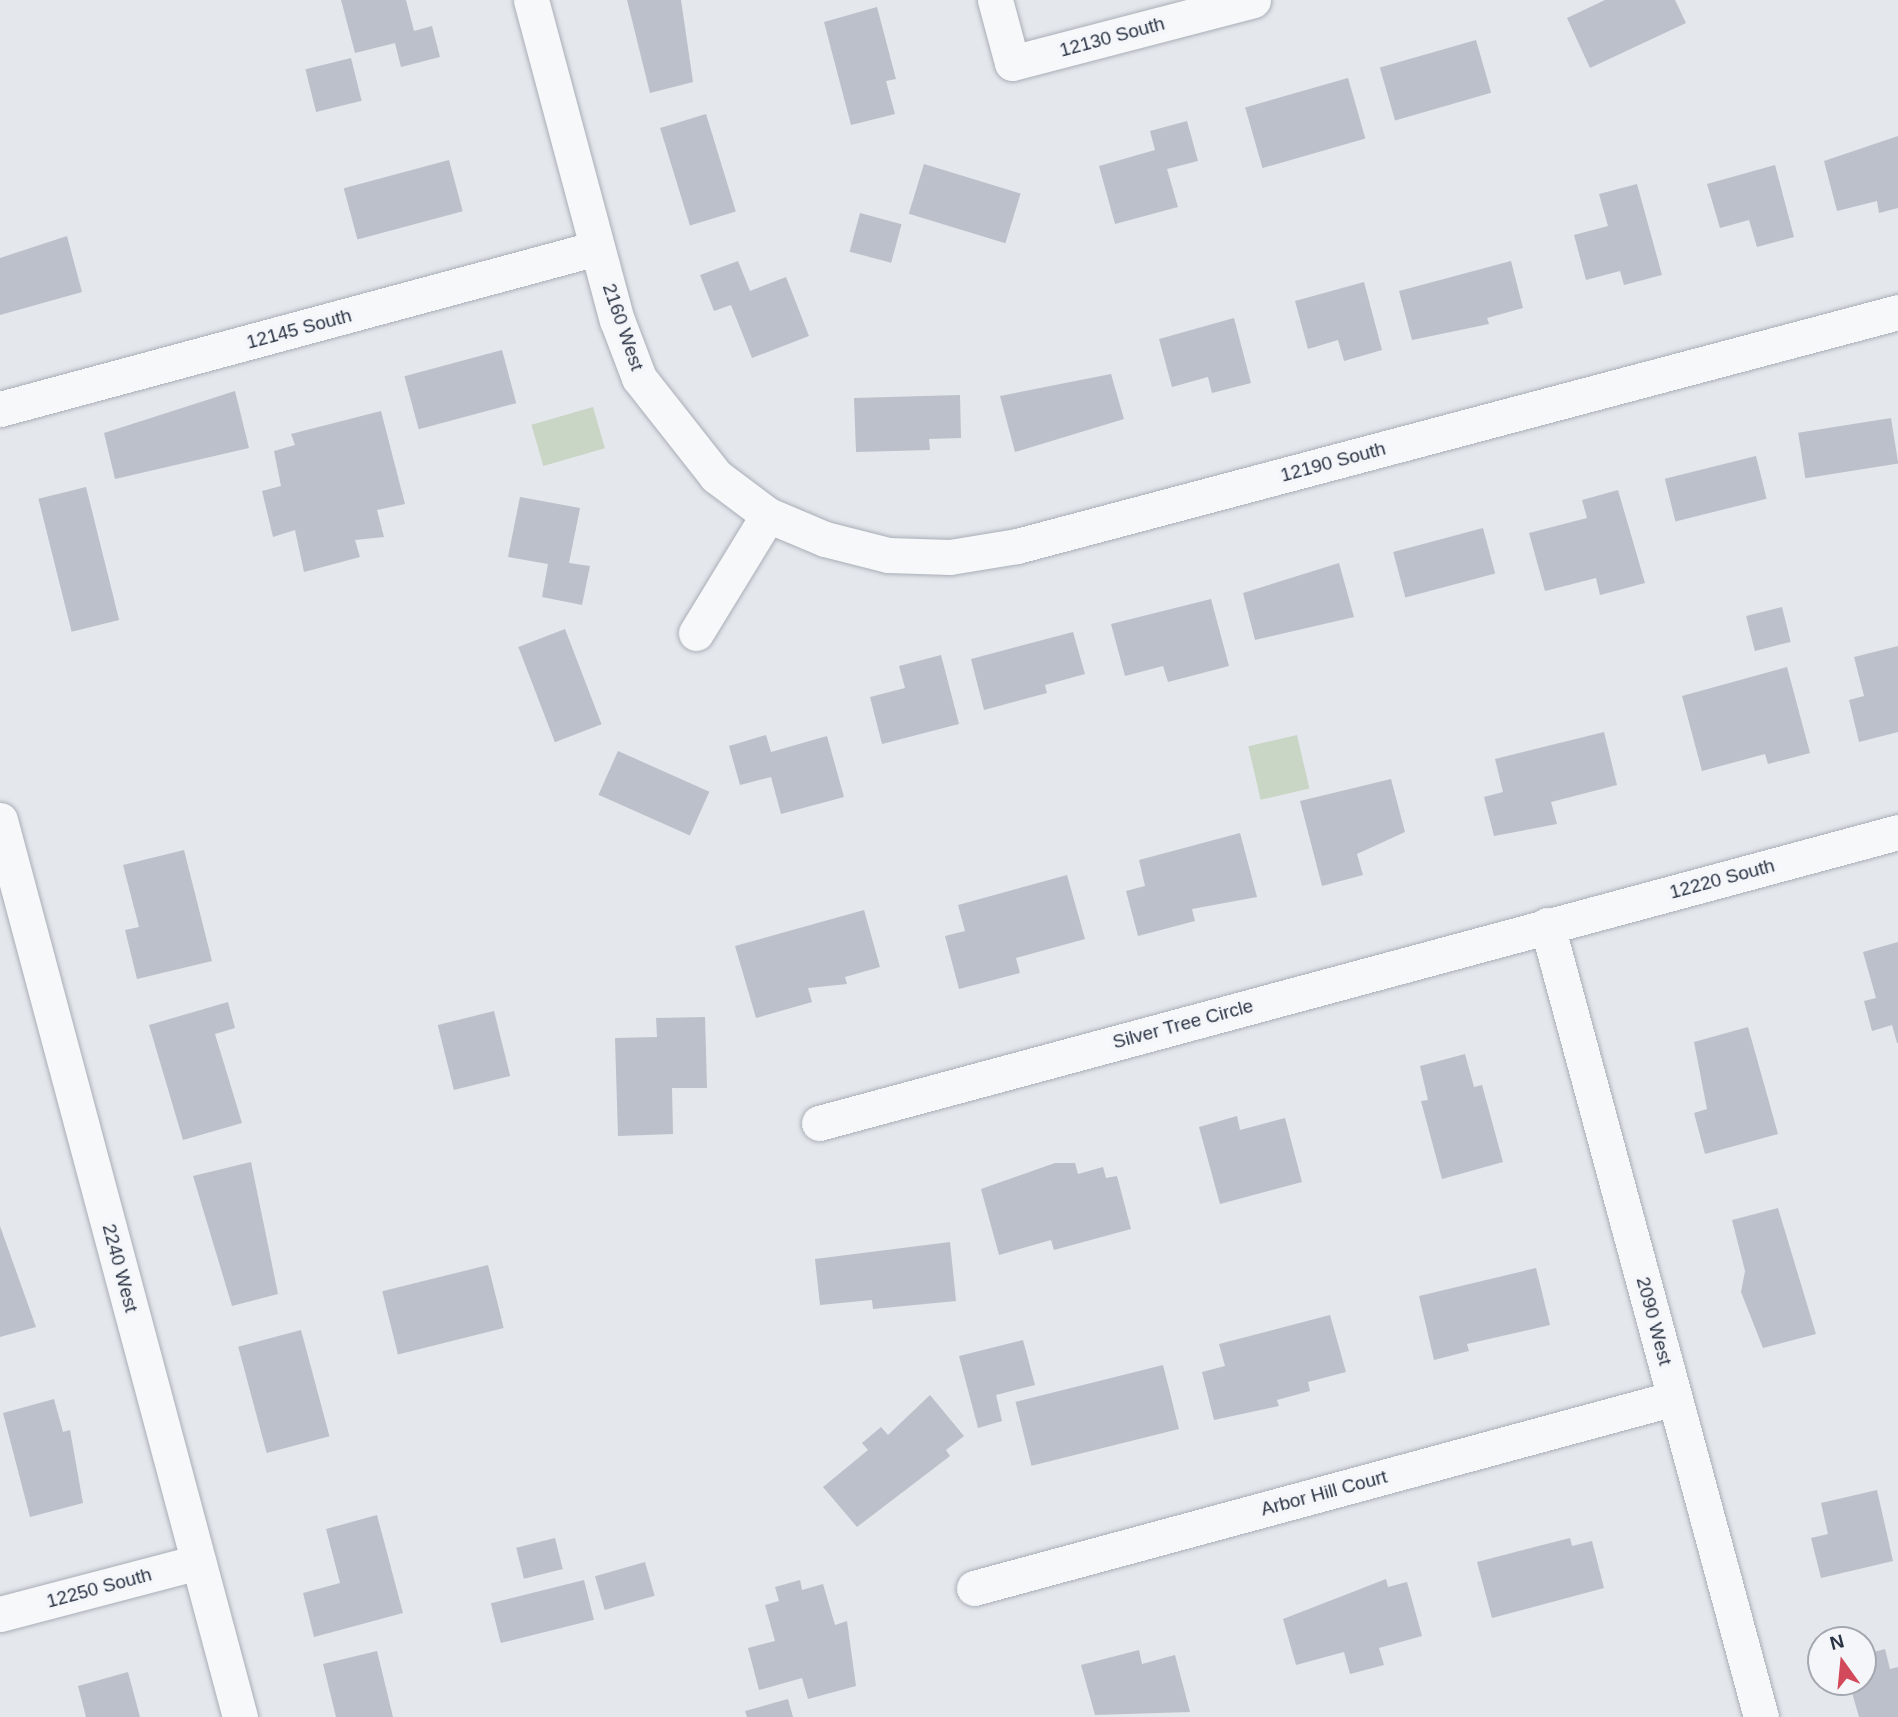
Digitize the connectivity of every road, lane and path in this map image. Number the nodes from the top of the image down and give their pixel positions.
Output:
1 (531, 0) edge
2 (995, 0) edge
3 (1253, 0) edge
4 (597, 248) junction
5 (1898, 312) edge
6 (0, 409) edge
7 (768, 515) junction
8 (695, 633) dead end
9 (0, 820) edge
10 (1898, 832) edge
11 (1546, 925) junction
12 (820, 1122) dead end
13 (1675, 1398) junction
14 (198, 1562) junction
15 (974, 1588) dead end
16 (0, 1614) edge
17 (240, 1717) edge
18 (1761, 1717) edge

1 - 4 street, 2160 West
2 - 3 street, 12130 South
4 - 6 street, 12145 South
4 - 7 street, 2160 West
5 - 7 street, 12190 South
7 - 8 street
9 - 14 street, 2240 West
10 - 11 street, 12220 South
11 - 12 street, Silver Tree Circle
11 - 13 street, 2090 West
13 - 15 street, Arbor Hill Court
13 - 18 street, 2090 West
14 - 16 street, 12250 South
14 - 17 street, 2240 West

